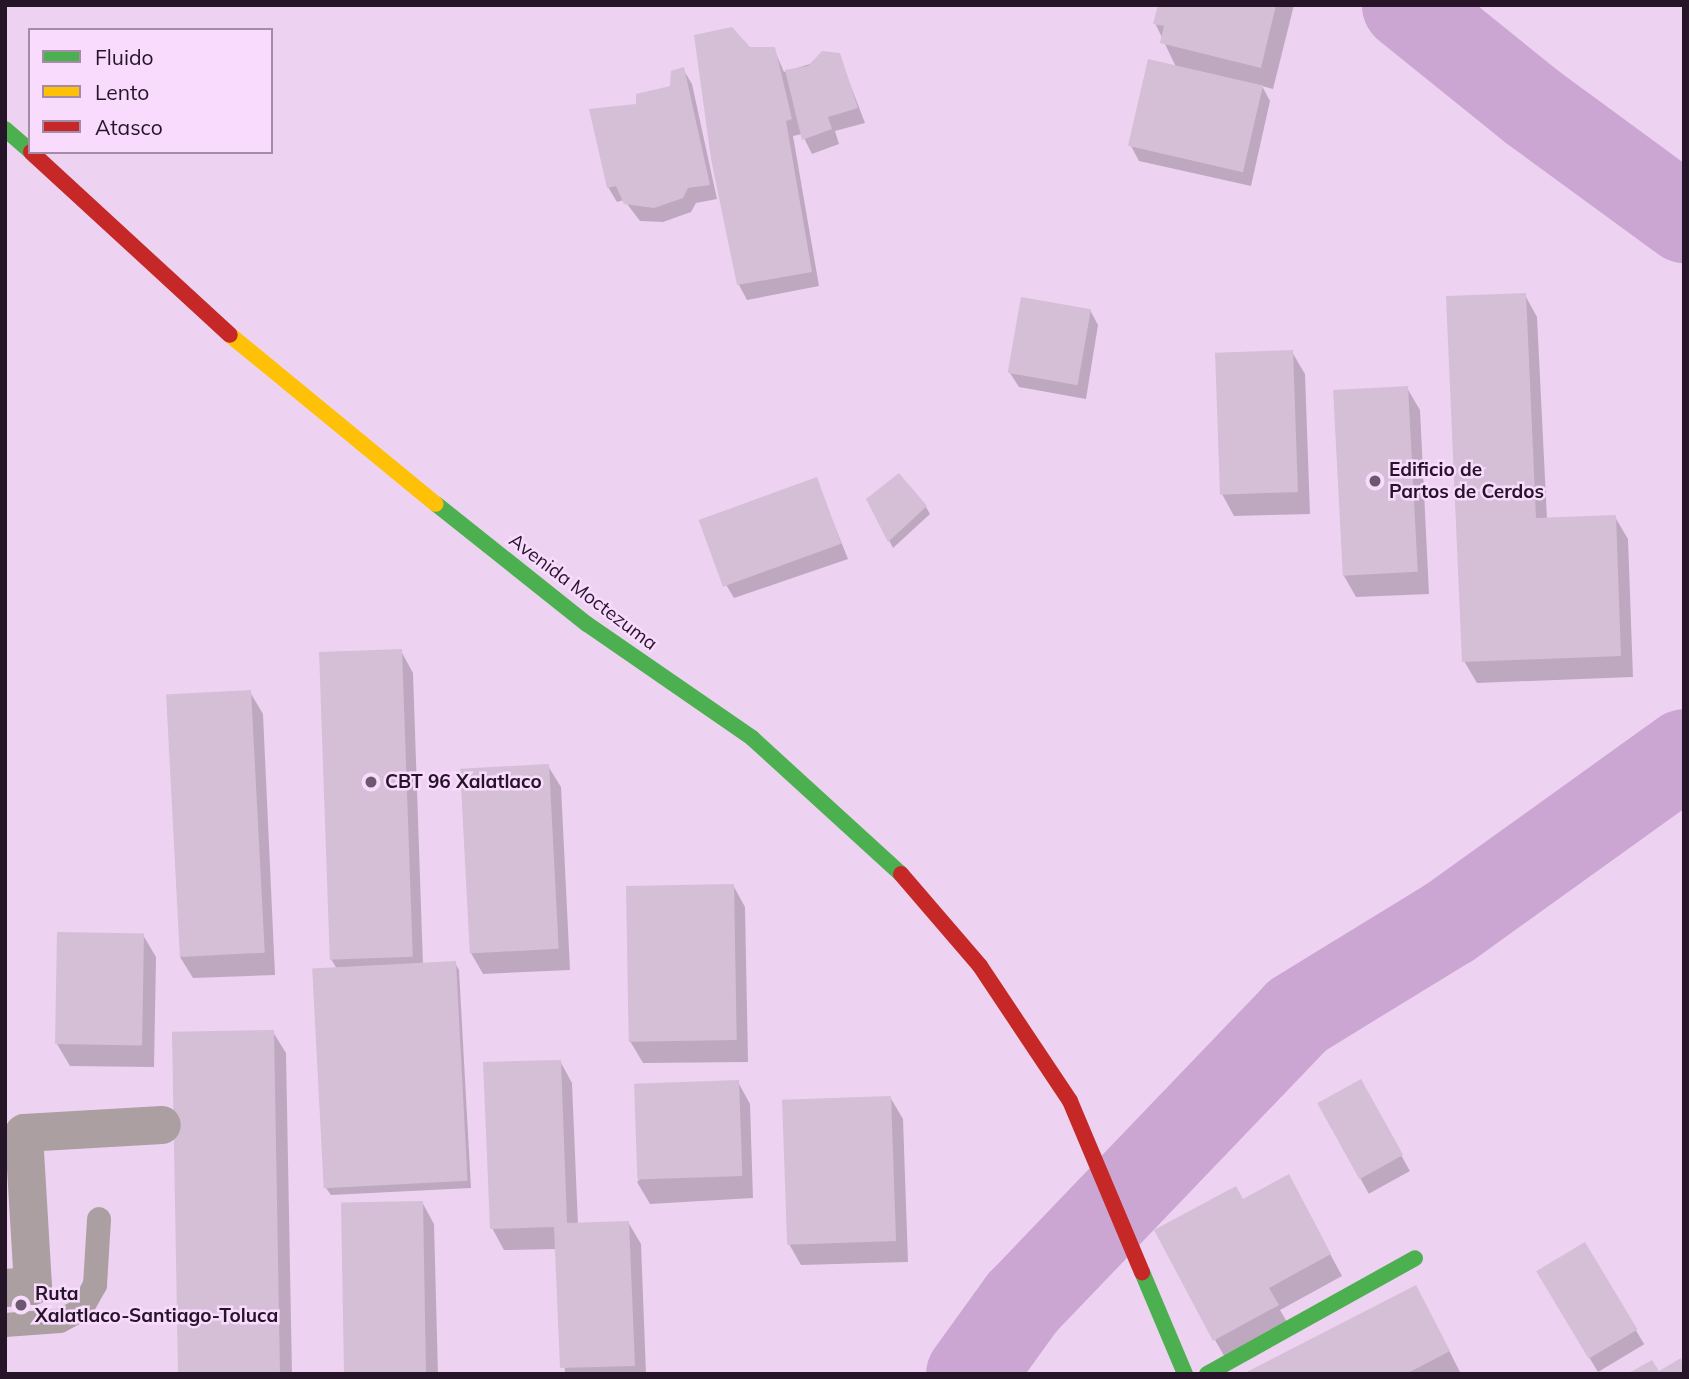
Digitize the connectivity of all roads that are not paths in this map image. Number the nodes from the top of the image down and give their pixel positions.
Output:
1 (5, 129) edge
2 (28, 150) edge
3 (32, 154) edge
4 (162, 1125) dead end
5 (99, 1219) dead end
6 (1415, 1258) dead end
7 (5, 1288) edge
8 (5, 1325) edge
9 (1185, 1374) edge
10 (1208, 1374) edge

1 - 2 main road, Avenida Moctezuma
3 - 9 main road, Avenida Moctezuma
4 - 7 street
5 - 8 lane
6 - 10 main road

